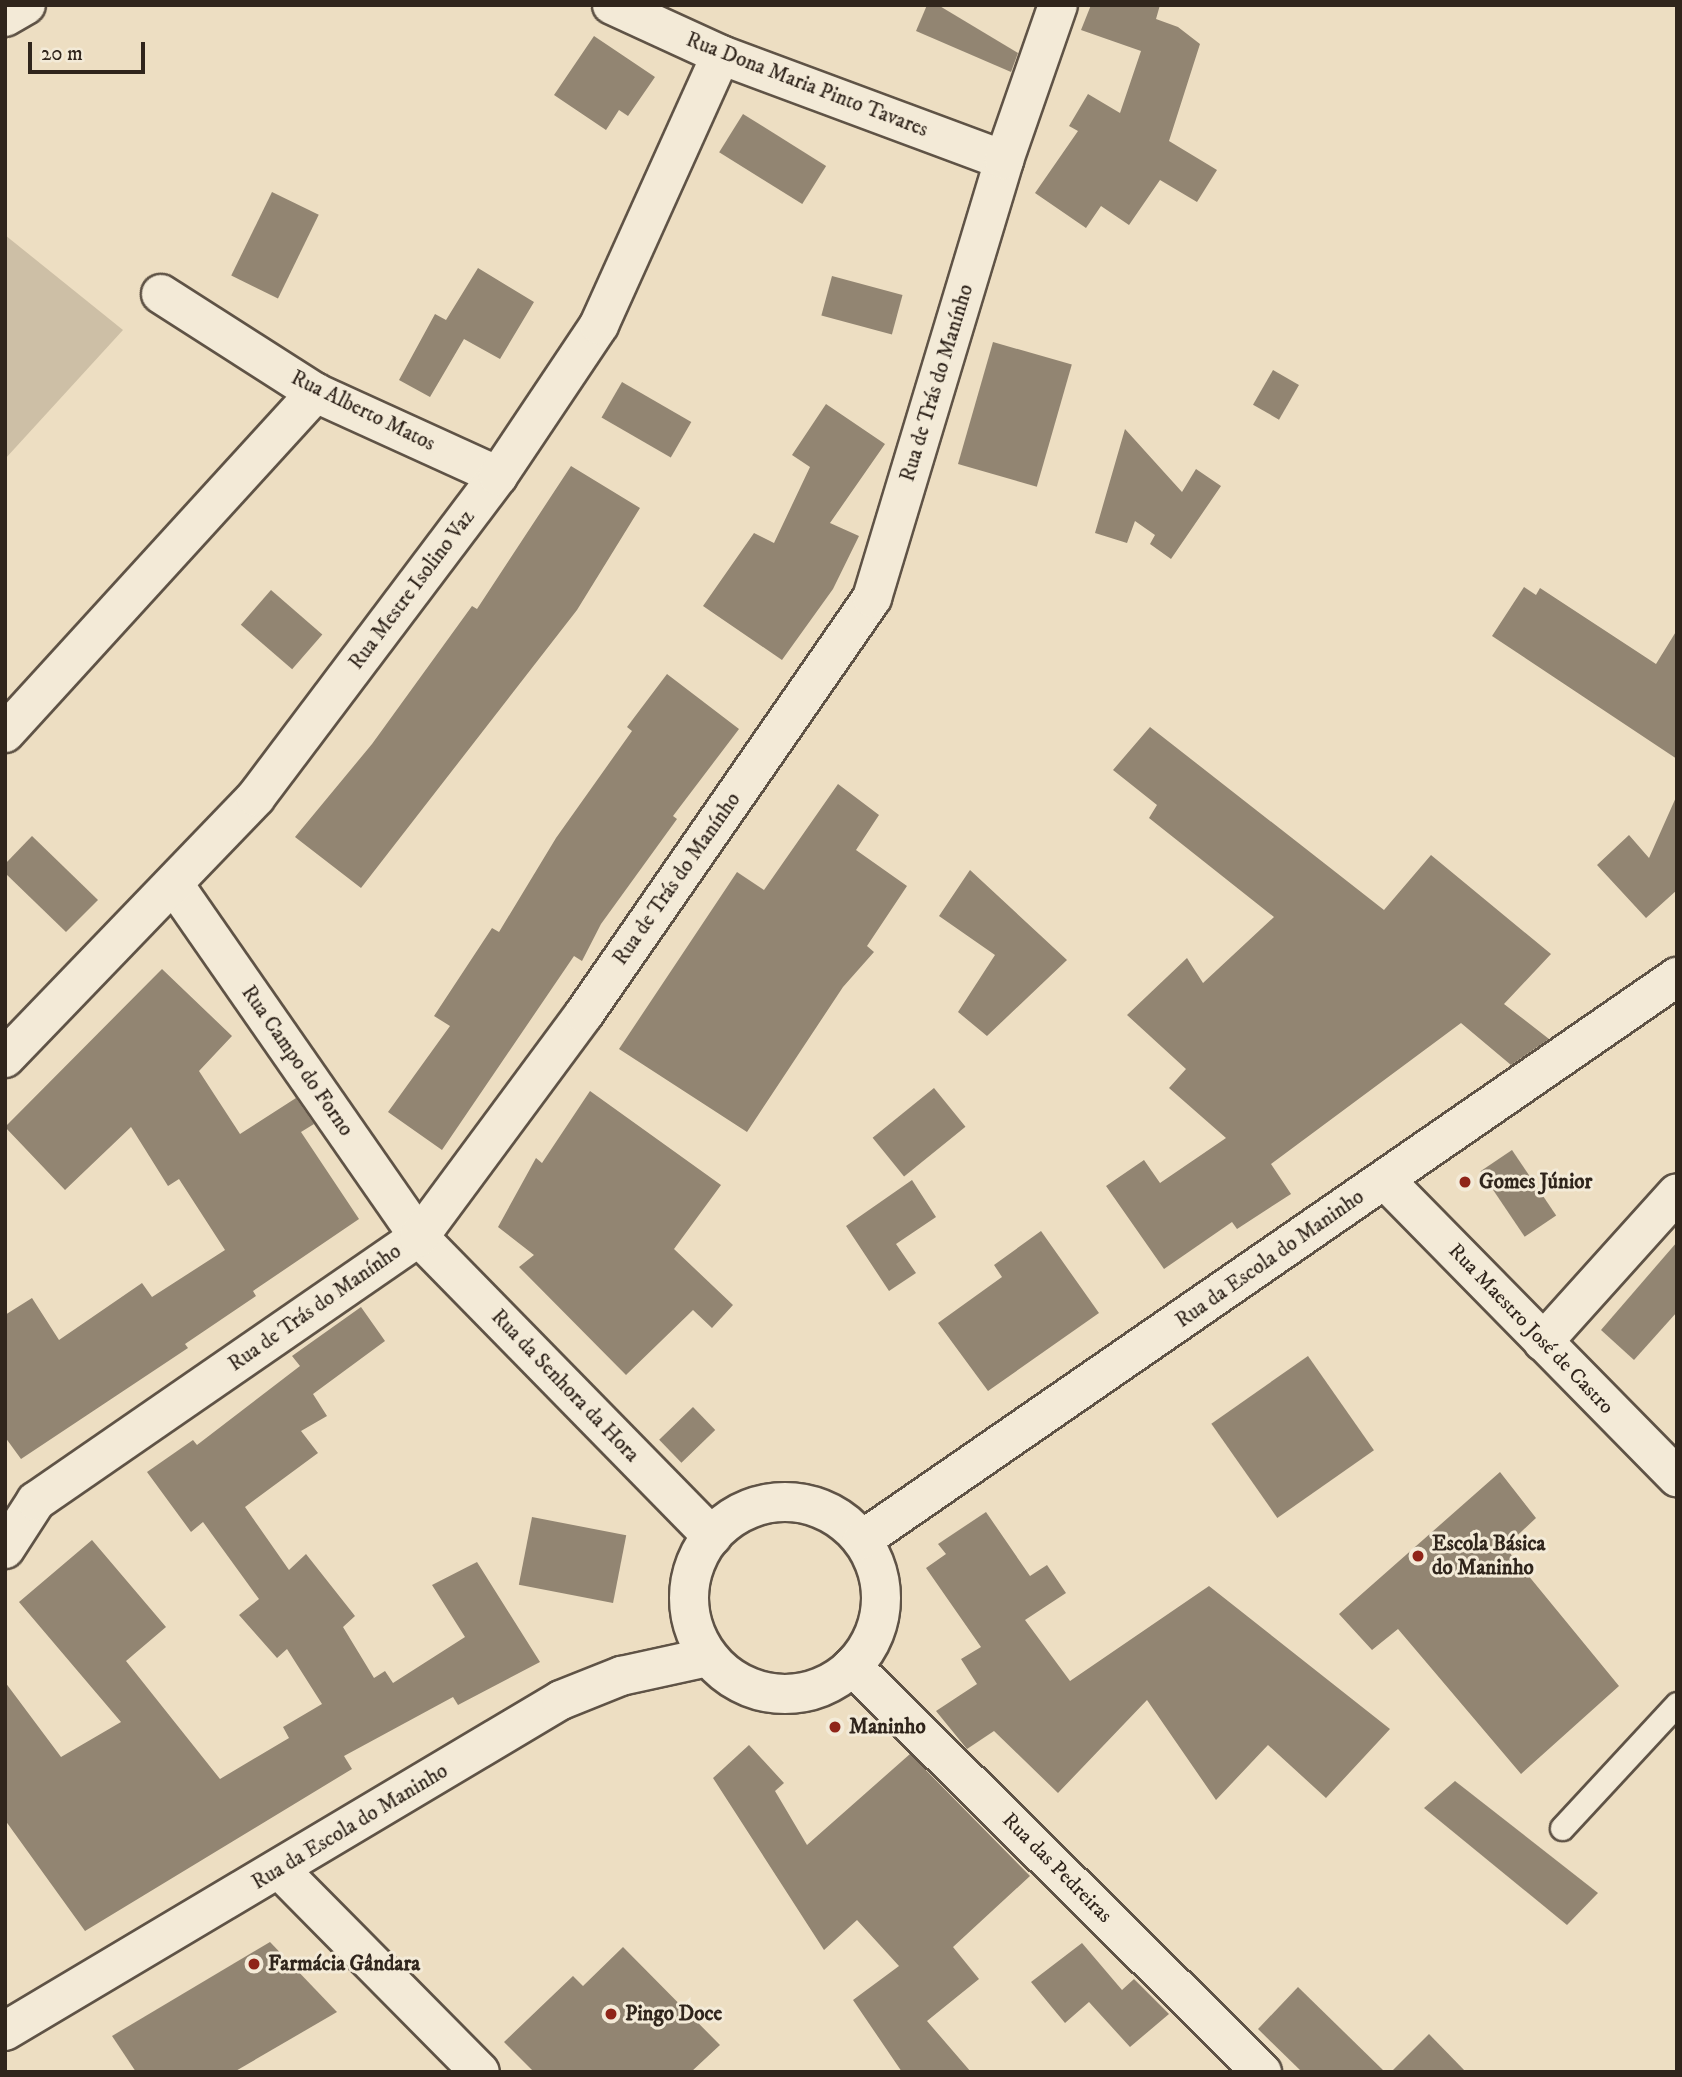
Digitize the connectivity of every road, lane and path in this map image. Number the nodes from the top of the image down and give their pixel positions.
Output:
1 (26, 5) edge
2 (612, 5) edge
3 (1058, 5) edge
4 (5, 17) edge
5 (721, 55) junction
6 (1004, 160) junction
7 (161, 295) dead end
8 (316, 393) junction
9 (498, 476) junction
10 (5, 733) edge
11 (175, 886) junction
12 (1677, 976) edge
13 (5, 1058) edge
14 (1385, 1180) junction
15 (1677, 1193) edge
16 (419, 1237) junction
17 (1543, 1342) junction
18 (1677, 1477) edge
19 (712, 1536) junction
20 (862, 1540) junction
21 (5, 1549) edge
22 (708, 1657) junction
23 (852, 1666) junction
24 (1677, 1704) edge
25 (1562, 1828) dead end
26 (280, 1870) junction
27 (5, 2031) edge
28 (480, 2072) edge
29 (1262, 2072) edge

1 - 4 street
2 - 5 street, Rua Dona Maria Pinto Tavares
3 - 6 street, Rua de Trás do Manínho
5 - 6 street, Rua Dona Maria Pinto Tavares
5 - 9 street, Rua Mestre Isolino Vaz
6 - 16 street, Rua de Trás do Manínho
7 - 8 street, Rua Alberto Matos
8 - 9 street, Rua Alberto Matos
8 - 10 street
9 - 11 street, Rua Mestre Isolino Vaz
11 - 13 street, Rua Mestre Isolino Vaz
11 - 16 street, Rua Campo do Forno
12 - 14 street, Rua da Escola do Maninho
14 - 17 street, Rua Maestro José de Castro
14 - 20 street, Rua da Escola do Maninho
15 - 17 street
16 - 19 street, Rua da Senhora da Hora
16 - 21 street, Rua de Trás do Manínho
17 - 18 street, Rua Maestro José de Castro
19 - 20 street
19 - 22 street
20 - 23 street
22 - 23 street
22 - 26 street, Rua da Escola do Maninho
23 - 29 street, Rua das Pedreiras
24 - 25 lane
26 - 27 street, Rua da Escola do Maninho
26 - 28 street

